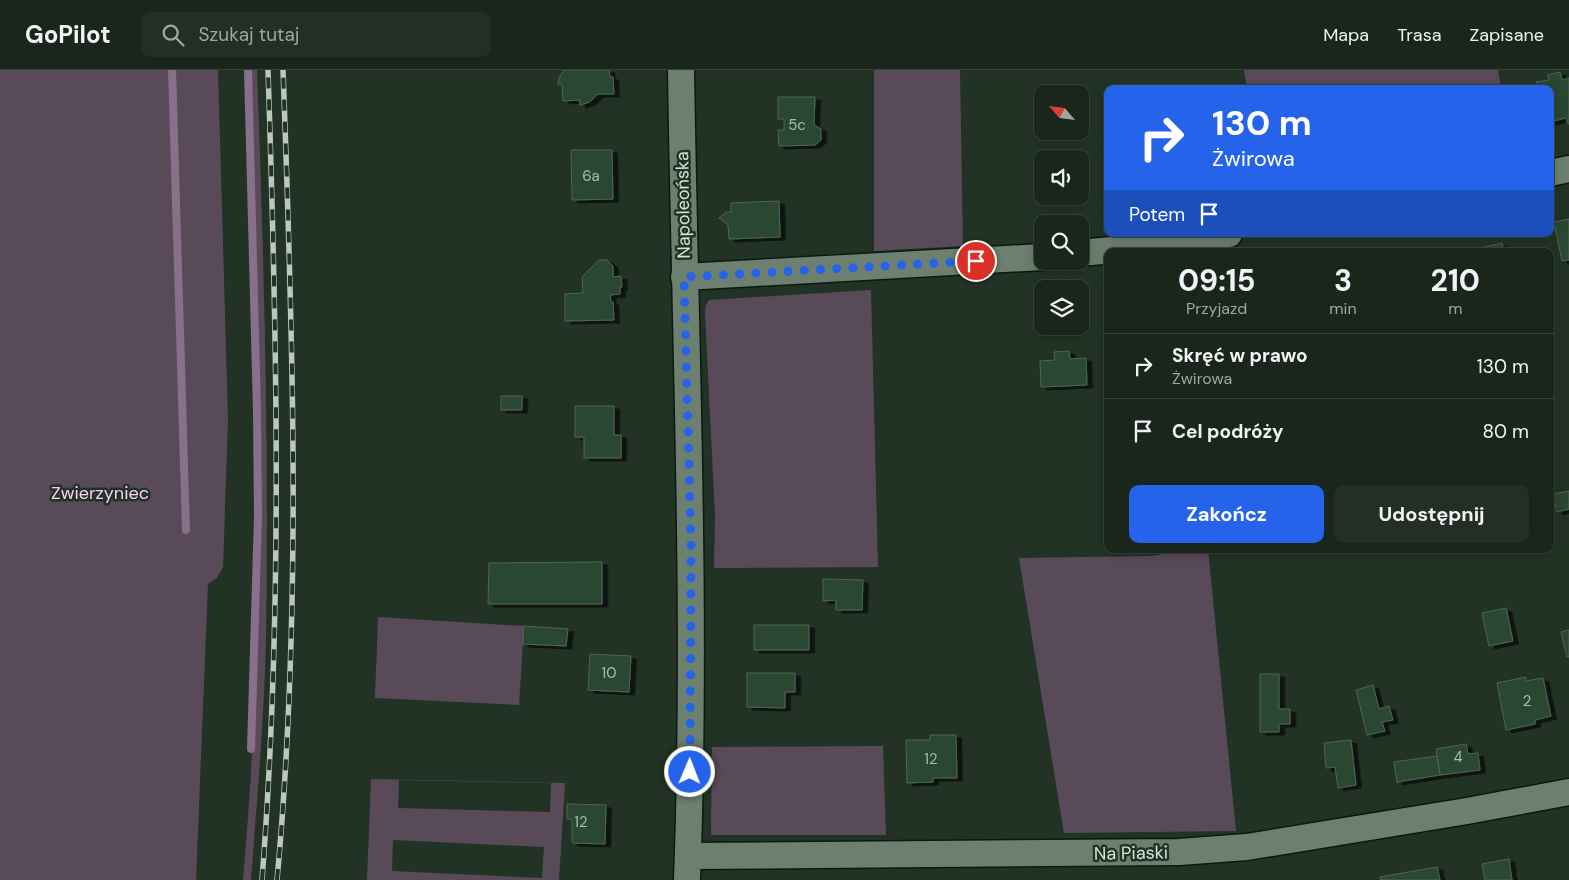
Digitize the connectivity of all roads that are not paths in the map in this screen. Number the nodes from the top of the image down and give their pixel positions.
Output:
1 (681, 70) edge
2 (1569, 169) edge
3 (1554, 172) edge
4 (1209, 237) edge
5 (1134, 248) edge
6 (1104, 251) edge
7 (1089, 252) edge
8 (1034, 257) edge
9 (684, 277) junction
10 (1569, 792) edge
11 (687, 868) edge

1 - 9 street, Napoleońska
2 - 3 street
4 - 5 street
6 - 7 street
8 - 9 street
9 - 11 street, Napoleońska
10 - 11 street, Na Piaski

